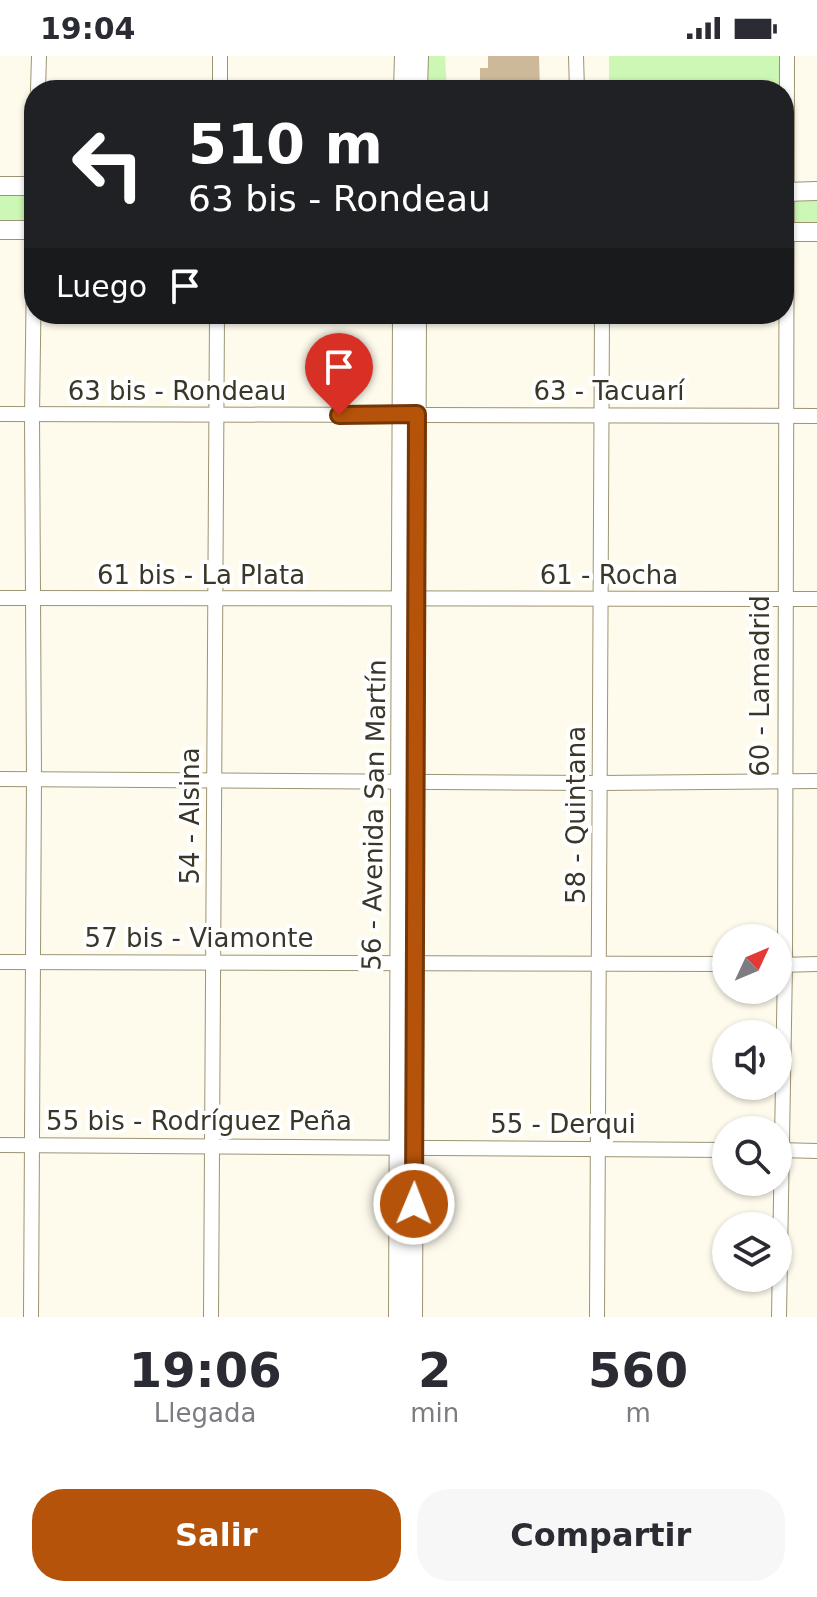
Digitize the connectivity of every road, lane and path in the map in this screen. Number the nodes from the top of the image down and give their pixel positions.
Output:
1 (39, 56) edge
2 (220, 56) edge
3 (404, 56) edge
4 (419, 56) edge
5 (576, 56) edge
6 (787, 56) edge
7 (38, 80) edge
8 (220, 80) edge
9 (403, 80) edge
10 (418, 80) edge
11 (577, 80) edge
12 (787, 80) edge
13 (0, 186) edge
14 (24, 186) edge
15 (817, 191) edge
16 (794, 192) edge
17 (0, 230) edge
18 (24, 230) edge
19 (794, 232) edge
20 (817, 232) edge
21 (33, 324) edge
22 (217, 324) edge
23 (403, 324) edge
24 (416, 324) edge
25 (602, 324) edge
26 (785, 324) edge
27 (0, 414) edge
28 (32, 414) junction
29 (409, 414) junction
30 (784, 415) junction
31 (215, 416) junction
32 (602, 416) junction
33 (817, 416) edge
34 (0, 598) edge
35 (33, 598) junction
36 (215, 599) junction
37 (602, 599) junction
38 (784, 599) junction
39 (817, 599) edge
40 (409, 600) junction
41 (34, 778) junction
42 (0, 779) edge
43 (784, 781) junction
44 (817, 781) edge
45 (214, 782) junction
46 (407, 782) junction
47 (600, 783) junction
48 (782, 924) edge
49 (0, 962) edge
50 (33, 962) junction
51 (406, 962) junction
52 (215, 963) junction
53 (599, 963) junction
54 (712, 964) edge
55 (817, 964) edge
56 (792, 965) edge
57 (781, 1004) edge
58 (779, 1116) edge
59 (32, 1144) junction
60 (0, 1145) edge
61 (214, 1146) junction
62 (407, 1146) junction
63 (597, 1148) junction
64 (712, 1150) edge
65 (792, 1150) edge
66 (817, 1151) edge
67 (779, 1196) edge
68 (31, 1317) edge
69 (211, 1317) edge
70 (398, 1317) edge
71 (413, 1317) edge
72 (597, 1317) edge
73 (779, 1317) edge

1 - 7 street
2 - 8 street
3 - 9 main road
4 - 10 main road
5 - 11 street
6 - 12 street, 60 - Lamadrid
13 - 14 main road
15 - 16 main road
17 - 18 main road
19 - 20 main road
21 - 28 street
22 - 31 street, 54 - Alsina
23 - 29 main road, 56 - Avenida San Martín
24 - 29 main road, 56 - Avenida San Martín
25 - 32 street, 58 - Quintana
26 - 30 street, 60 - Lamadrid
27 - 28 street, 63 bis - Rondeau
28 - 31 street, 63 bis - Rondeau
28 - 35 street
29 - 31 street, 63 bis - Rondeau
29 - 32 street, 63 - Tacuarí
29 - 40 main road, 56 - Avenida San Martín
30 - 32 street, 63 - Tacuarí
30 - 33 street, 63 - Tacuarí
30 - 38 street, 60 - Lamadrid
31 - 36 street, 54 - Alsina
32 - 37 street, 58 - Quintana
34 - 35 street, 61 bis - La Plata
35 - 36 street, 61 bis - La Plata
35 - 41 street
36 - 40 street, 61 bis - La Plata
36 - 45 street, 54 - Alsina
37 - 38 street, 61 - Rocha
37 - 40 street, 61 - Rocha
37 - 47 street, 58 - Quintana
38 - 39 street, 61 - Rocha
38 - 43 street, 60 - Lamadrid
40 - 46 main road, 56 - Avenida San Martín
41 - 42 street
41 - 45 street
41 - 50 street
43 - 44 street
43 - 47 street
43 - 48 street, 60 - Lamadrid
45 - 46 street
45 - 52 street, 54 - Alsina
46 - 47 street
46 - 51 main road, 56 - Avenida San Martín
47 - 53 street, 58 - Quintana
49 - 50 street, 57 bis - Viamonte
50 - 52 street, 57 bis - Viamonte
50 - 59 street
51 - 52 street, 57 bis - Viamonte
51 - 53 street, 57 bis - Viamonte
51 - 62 main road, 56 - Avenida San Martín
52 - 61 street, 54 - Alsina
53 - 54 street, 57 bis - Viamonte
53 - 63 street, 58 - Quintana
55 - 56 street
57 - 58 street, 60 - Lamadrid
59 - 60 street, 55 bis - Rodríguez Peña
59 - 61 street, 55 bis - Rodríguez Peña
59 - 68 street
61 - 62 street, 55 bis - Rodríguez Peña
61 - 69 street, 54 - Alsina
62 - 63 street, 55 - Derqui
62 - 70 main road, 56 - Avenida San Martín
62 - 71 main road, 56 - Avenida San Martín
63 - 64 street, 55 - Derqui
63 - 72 street, 58 - Quintana
65 - 66 street
67 - 73 street, 60 - Lamadrid

